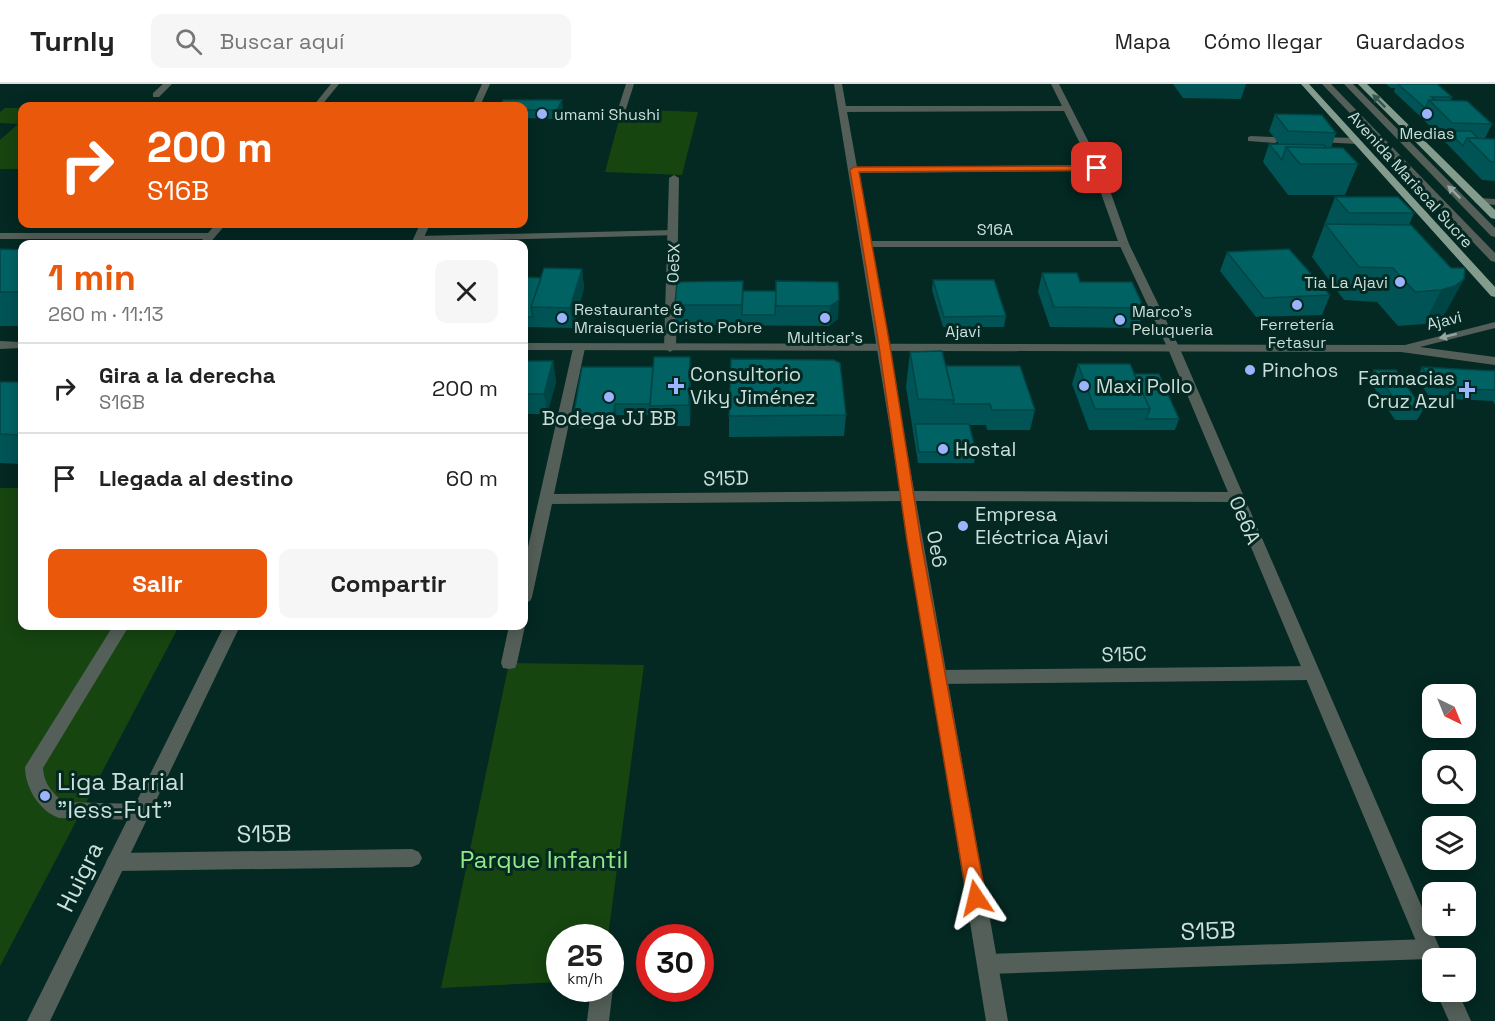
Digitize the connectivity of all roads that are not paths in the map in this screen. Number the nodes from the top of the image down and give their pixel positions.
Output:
1 (168, 84) edge
2 (335, 84) edge
3 (486, 84) edge
4 (630, 84) edge
5 (838, 84) edge
6 (1055, 84) edge
7 (1305, 84) edge
8 (1326, 84) edge
9 (1348, 84) edge
10 (1362, 84) edge
11 (156, 95) dead end
12 (320, 102) edge
13 (478, 102) edge
14 (1066, 108) junction
15 (622, 109) dead end
16 (843, 109) junction
17 (1251, 139) dead end
18 (1275, 140) dead end
19 (1322, 140) edge
20 (1357, 141) junction
21 (1097, 168) junction
22 (854, 170) junction
23 (674, 178) dead end
24 (1479, 201) junction
25 (1495, 202) edge
26 (1495, 216) edge
27 (218, 228) edge
28 (674, 233) junction
29 (1495, 234) edge
30 (0, 236) edge
31 (207, 240) edge
32 (474, 240) edge
33 (867, 244) junction
34 (1124, 244) junction
35 (1495, 259) edge
36 (1495, 294) edge
37 (1495, 325) edge
38 (0, 345) edge
39 (18, 345) edge
40 (885, 346) junction
41 (528, 347) edge
42 (579, 348) junction
43 (670, 348) junction
44 (1401, 348) junction
45 (1173, 349) junction
46 (1495, 361) edge
47 (906, 496) junction
48 (1235, 497) junction
49 (545, 499) junction
50 (528, 578) edge
51 (119, 630) edge
52 (230, 630) edge
53 (516, 630) edge
54 (509, 663) dead end
55 (1311, 673) junction
56 (937, 677) junction
57 (141, 812) junction
58 (412, 858) dead end
59 (116, 861) junction
60 (1428, 948) edge
61 (1422, 954) edge
62 (988, 964) junction
63 (600, 1002) edge
64 (1451, 1002) edge
65 (38, 1021) edge
66 (598, 1021) edge
67 (997, 1021) edge
68 (1460, 1021) edge

1 - 11 street
2 - 12 street
3 - 13 street
4 - 15 street
5 - 16 street, Oe6
6 - 14 street, Oe6A
7 - 20 main road, Avenida Mariscal Sucre
8 - 35 street
29 -> 9 street
24 -> 10 main road, Avenida Mariscal Sucre
14 - 16 street
14 - 21 street, Oe6A
16 - 22 street, Oe6
17 - 18 street
19 - 20 street
20 - 36 main road, Avenida Mariscal Sucre
21 - 22 street
21 - 34 street, Oe6A
22 - 33 street, Oe6
23 - 28 street, Oe5X
24 - 25 street
24 - 26 main road, Avenida Mariscal Sucre
27 - 31 street
28 - 32 street
28 - 43 street, Oe5X
30 - 31 street
33 - 34 street, S16A
33 - 40 street, Oe6
34 - 45 street, Oe6A
37 -> 44 street, Ajavi
38 - 39 street
40 - 43 street, Ajavi
40 - 45 street, Ajavi
40 - 47 street, Oe6
41 - 42 street, Ajavi
42 - 43 street, Ajavi
42 - 49 street
44 - 45 street, Ajavi
44 - 46 street, Ajavi
45 - 48 street, Oe6A
47 - 48 street, S15D
47 - 49 street, S15D
47 - 56 street, Oe6
48 - 55 street, Oe6A
49 - 50 street
51 - 57 street
52 - 57 street, Huigra
53 - 54 street
55 - 56 street, S15C
55 - 60 street, Oe6A
56 - 62 street, Oe6
57 - 59 street, Huigra
58 - 59 street, S15B
59 - 65 street, Huigra
61 - 62 street, S15B
62 - 67 street, Oe6
63 - 66 street
64 - 68 street

